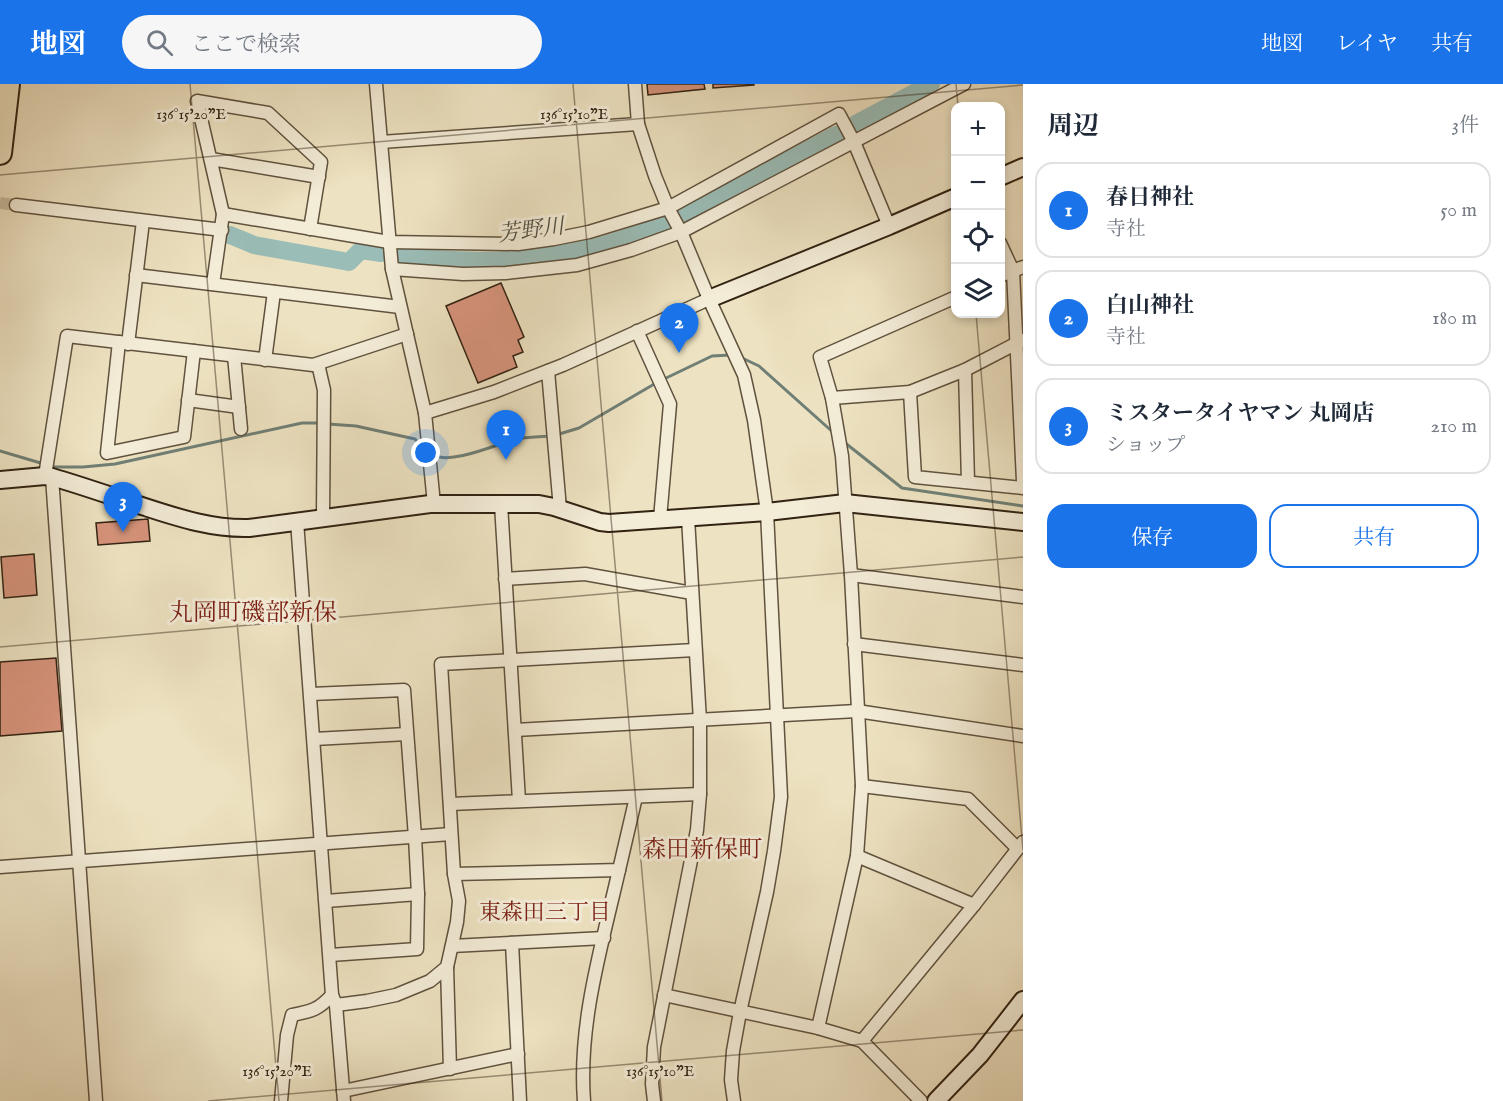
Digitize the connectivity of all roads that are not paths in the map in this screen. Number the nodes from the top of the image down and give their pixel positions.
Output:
1 (8, 84) edge
2 (376, 84) edge
3 (635, 84) edge
4 (964, 84) edge
5 (638, 124) junction
6 (381, 142) junction
7 (854, 142) junction
8 (0, 153) edge
9 (211, 159) junction
10 (1023, 168) edge
11 (1005, 175) edge
12 (319, 177) junction
13 (951, 199) edge
14 (16, 205) tunnel mouth
15 (668, 208) junction
16 (223, 214) junction
17 (144, 221) junction
18 (889, 226) junction
19 (310, 229) junction
20 (222, 230) junction
21 (681, 232) junction
22 (389, 242) junction
23 (1005, 250) edge
24 (392, 269) junction
25 (1018, 269) edge
26 (136, 275) junction
27 (213, 284) junction
28 (274, 292) junction
29 (709, 299) junction
30 (951, 299) edge
31 (400, 307) junction
32 (638, 331) junction
33 (406, 334) junction
34 (1020, 342) edge
35 (123, 343) junction
36 (194, 351) junction
37 (234, 356) junction
38 (265, 360) junction
39 (318, 364) junction
40 (965, 370) junction
41 (548, 371) junction
42 (910, 392) junction
43 (832, 398) junction
44 (188, 400) junction
45 (239, 407) junction
46 (425, 413) junction
47 (241, 429) dead end
48 (49, 477) junction
49 (0, 480) edge
50 (1023, 481) edge
51 (968, 482) junction
52 (1023, 488) edge
53 (845, 503) junction
54 (434, 504) junction
55 (501, 504) junction
56 (560, 509) junction
57 (767, 512) junction
58 (323, 518) junction
59 (688, 518) junction
60 (660, 519) junction
61 (297, 521) junction
62 (1023, 522) edge
63 (851, 575) junction
64 (505, 579) junction
65 (692, 593) junction
66 (1023, 597) edge
67 (854, 644) junction
68 (696, 650) junction
69 (510, 660) junction
70 (1023, 665) edge
71 (311, 694) junction
72 (857, 711) junction
73 (778, 716) junction
74 (700, 721) junction
75 (515, 730) junction
76 (407, 734) junction
77 (1023, 736) edge
78 (314, 739) junction
79 (862, 786) junction
80 (700, 794) junction
81 (636, 797) junction
82 (519, 801) junction
83 (450, 804) junction
84 (451, 834) junction
85 (416, 837) junction
86 (321, 843) junction
87 (1020, 845) edge
88 (857, 856) junction
89 (78, 861) junction
90 (0, 867) edge
91 (619, 870) junction
92 (454, 874) junction
93 (418, 894) junction
94 (326, 901) junction
95 (974, 905) junction
96 (604, 938) junction
97 (512, 943) junction
98 (452, 946) junction
99 (330, 955) junction
100 (447, 967) junction
101 (664, 995) junction
102 (334, 1000) junction
103 (1023, 1000) edge
104 (740, 1012) junction
105 (818, 1028) junction
106 (862, 1041) junction
107 (518, 1054) junction
108 (450, 1069) junction
109 (343, 1096) edge
110 (96, 1101) edge
111 (281, 1101) edge
112 (520, 1101) edge
113 (584, 1101) edge
114 (654, 1101) edge
115 (734, 1101) edge
116 (921, 1101) edge
117 (936, 1101) edge

1 - 8 highway
2 - 6 street
3 - 5 street
4 - 7 street
5 - 6 street
5 - 15 street
6 - 22 street
7 - 15 street
7 - 18 street
7 - 21 street
9 - 12 street
9 - 12 street
9 - 16 street
10 - 11 street
12 - 19 street
13 - 18 street
14 - 17 street
15 - 21 street
15 - 22 street
16 - 19 street
16 - 20 street
17 - 20 street
17 - 26 street
18 - 29 street
19 - 22 street
20 - 27 street
21 - 24 street
21 - 29 street
22 - 24 street
23 - 25 street
24 - 31 street
25 - 34 street
26 - 27 street
26 - 35 street
27 - 28 street
28 - 31 street
28 - 38 street
29 - 32 street
29 - 57 street
30 - 43 street
31 - 33 street
32 - 41 street
32 - 60 street
33 - 39 street
33 - 46 street
34 - 40 street
34 - 50 street
35 - 36 street
35 - 44 street
35 - 48 street
36 - 37 street
36 - 44 street
37 - 38 street
37 - 45 street
38 - 39 street
39 - 58 street
40 - 42 street
40 - 51 street
41 - 46 street
41 - 56 street
42 - 43 street
42 - 51 street
43 - 53 street
44 - 45 street
45 - 47 street
46 - 54 street
48 - 49 street
48 - 61 street
48 - 89 street
51 - 52 street
53 - 57 street
53 - 62 street
53 - 63 street
54 - 55 street
54 - 58 street
55 - 56 street
55 - 64 street
56 - 60 street
57 - 59 street
57 - 73 street
58 - 61 street
59 - 60 street
59 - 65 street
61 - 71 street
63 - 66 street
63 - 67 street
64 - 65 street
64 - 69 street
65 - 68 street
67 - 70 street
67 - 72 street
68 - 69 street
68 - 74 street
69 - 75 street
69 - 83 street
71 - 76 street
71 - 78 street
72 - 73 street
72 - 77 street
72 - 79 street
73 - 74 street
73 - 104 street
74 - 75 street
74 - 80 street
75 - 82 street
76 - 78 street
76 - 85 street
78 - 86 street
79 - 87 street
79 - 88 street
80 - 81 street
80 - 101 street
81 - 82 street
81 - 91 street
82 - 83 street
83 - 84 street
84 - 85 street
84 - 92 street
85 - 86 street
85 - 93 street
86 - 89 street
86 - 94 street
87 - 95 street
88 - 95 street
88 - 105 street
89 - 90 street
89 - 110 street
91 - 92 street
91 - 96 street
92 - 98 street
93 - 94 street
93 - 99 street
94 - 99 street
95 - 106 street
96 - 97 street
96 - 113 street
97 - 98 street
97 - 107 street
98 - 100 street
99 - 102 street
100 - 102 street
100 - 108 street
101 - 104 street
101 - 114 street
102 - 109 street
102 - 111 street
103 - 117 street
104 - 105 street
104 - 115 street
105 - 106 street
106 - 116 street
107 - 108 street
107 - 112 street
108 - 109 street

